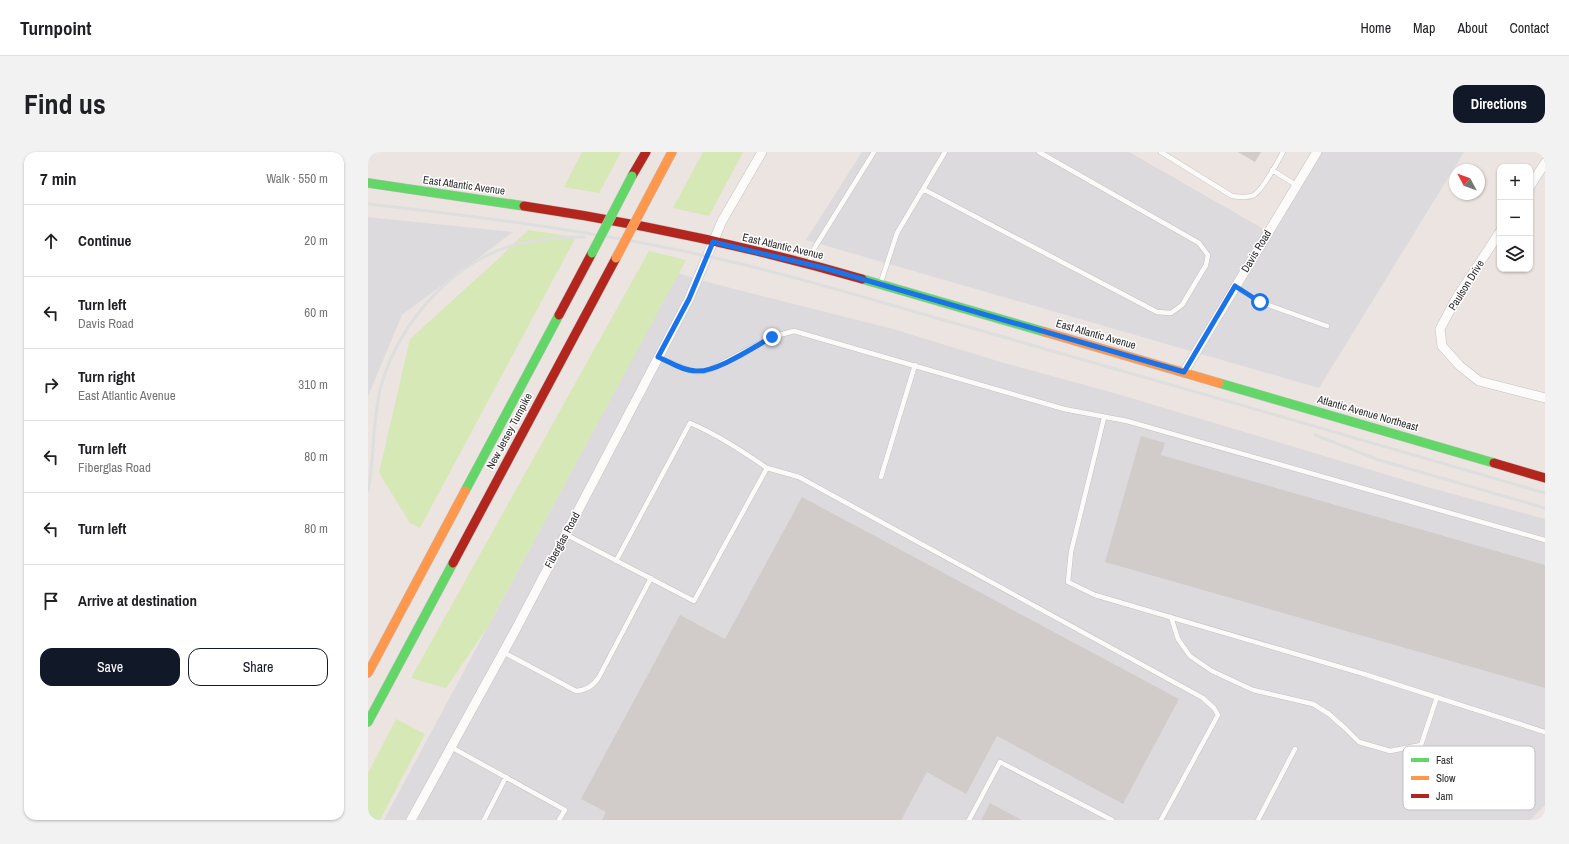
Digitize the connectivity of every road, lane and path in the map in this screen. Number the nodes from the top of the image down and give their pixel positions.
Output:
1 (646, 152) edge
2 (672, 152) edge
3 (762, 152) edge
4 (874, 152) edge
5 (945, 152) edge
6 (1038, 152) edge
7 (1161, 152) edge
8 (1283, 152) edge
9 (1317, 152) edge
10 (1545, 163) edge
11 (1272, 170) junction
12 (1533, 181) edge
13 (368, 183) edge
14 (1296, 185) junction
15 (923, 189) junction
16 (1497, 236) edge
17 (713, 242) junction
18 (808, 264) junction
19 (880, 284) junction
20 (1235, 286) junction
21 (1327, 326) dead end
22 (658, 357) junction
23 (915, 366) junction
24 (1184, 372) junction
25 (1545, 398) edge
26 (1104, 418) junction
27 (768, 468) junction
28 (881, 477) dead end
29 (1545, 478) edge
30 (565, 534) junction
31 (1545, 540) edge
32 (616, 561) junction
33 (652, 578) junction
34 (1171, 617) junction
35 (503, 652) junction
36 (368, 673) edge
37 (1436, 697) junction
38 (368, 722) edge
39 (1545, 732) edge
40 (1416, 746) edge
41 (451, 747) junction
42 (1403, 748) edge
43 (1295, 749) dead end
44 (506, 777) junction
45 (411, 820) edge
46 (484, 820) edge
47 (559, 820) edge
48 (969, 820) edge
49 (1112, 820) edge
50 (1161, 820) edge
51 (1258, 820) edge

1 - 36 main road, New Jersey Turnpike, bridge
2 - 38 main road, New Jersey Turnpike, bridge
3 - 17 street, Fiberglas Road
4 - 18 lane
5 - 15 lane
6 - 15 lane
7 - 11 lane
8 - 11 lane
9 - 14 street, Davis Road
10 - 12 street
11 - 14 lane
13 - 17 main road, East Atlantic Avenue
14 - 20 street, Davis Road
15 - 19 lane
16 - 25 street, Paulson Drive
17 - 18 main road, East Atlantic Avenue
17 - 22 street, Fiberglas Road
18 - 19 main road, East Atlantic Avenue
19 - 24 main road, East Atlantic Avenue
20 - 21 lane
20 - 24 street, Davis Road
22 - 23 lane
22 - 30 street, Fiberglas Road
23 - 26 lane
23 - 28 lane
24 - 29 main road, Atlantic Avenue Northeast
26 - 31 lane
26 - 34 lane
27 - 32 lane
27 - 33 lane
27 - 50 lane
30 - 32 lane
30 - 35 street, Fiberglas Road
32 - 33 lane
33 - 35 lane
34 - 37 lane
34 - 42 lane
35 - 41 street, Fiberglas Road
37 - 39 lane
37 - 40 lane
41 - 44 lane
41 - 45 street, Fiberglas Road
43 - 51 lane
44 - 46 lane
44 - 47 lane
48 - 49 lane

